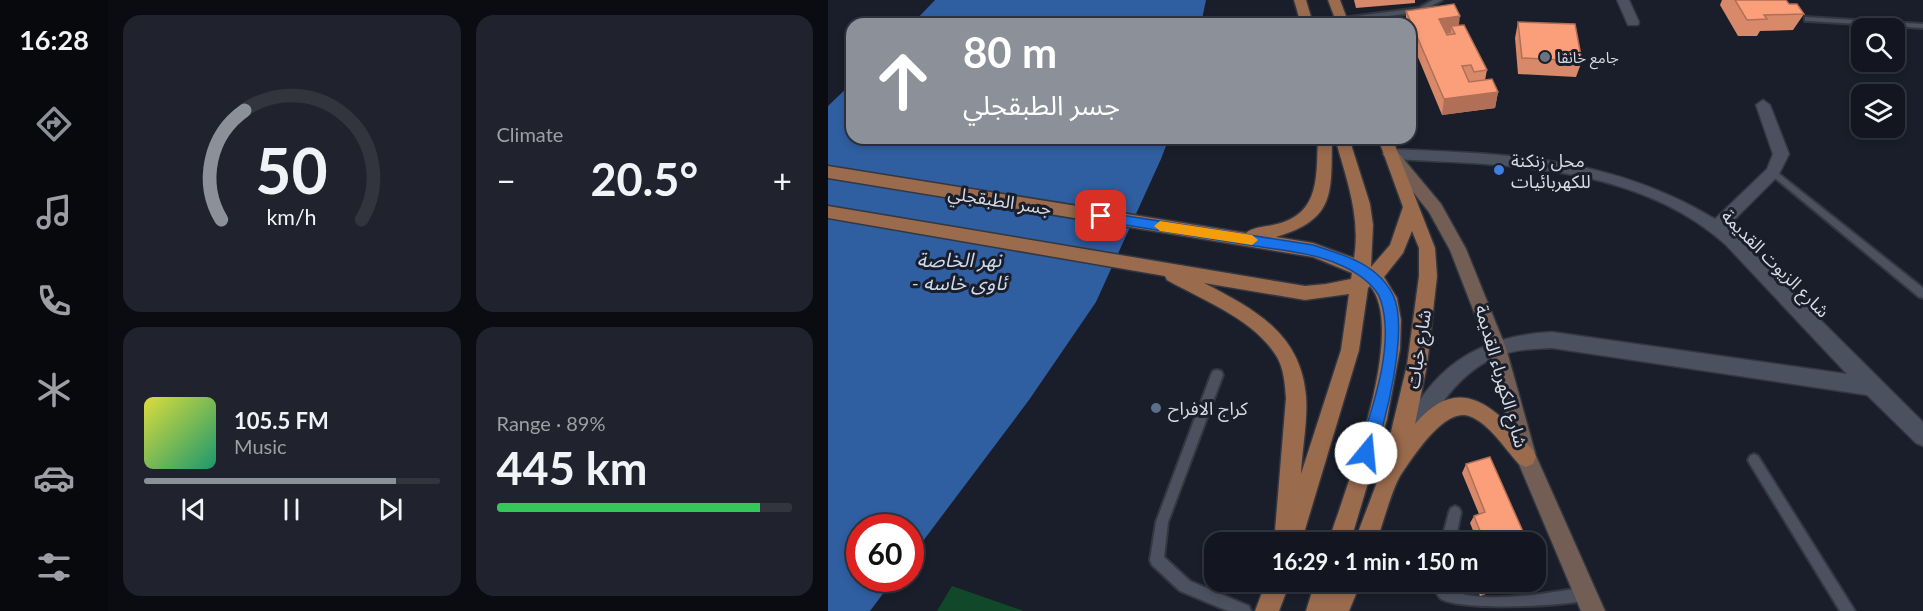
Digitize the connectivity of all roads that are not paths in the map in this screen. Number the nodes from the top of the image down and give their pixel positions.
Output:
1 (1300, 0) edge
2 (1334, 0) edge
3 (1438, 0) edge
4 (1623, 0) edge
5 (1305, 18) edge
6 (1341, 18) edge
7 (1368, 18) edge
8 (1808, 19) dead end
9 (1634, 22) dead end
10 (1923, 26) edge
11 (1763, 105) dead end
12 (1324, 144) edge
13 (1343, 144) edge
14 (1388, 146) edge
15 (828, 172) edge
16 (1773, 172) junction
17 (1410, 209) junction
18 (828, 212) edge
19 (1716, 228) junction
20 (1234, 237) junction
21 (1155, 268) junction
22 (1364, 271) junction
23 (1923, 294) edge
24 (1497, 348) junction
25 (1218, 375) dead end
26 (1870, 386) junction
27 (1923, 436) edge
28 (1526, 457) junction
29 (1754, 460) dead end
30 (1393, 469) junction
31 (1455, 512) dead end
32 (1286, 532) edge
33 (1293, 532) edge
34 (1342, 532) edge
35 (1369, 532) edge
36 (1450, 532) edge
37 (1274, 592) edge
38 (1324, 592) edge
39 (1345, 592) edge
40 (1444, 592) edge
41 (1589, 603) edge
42 (1244, 611) edge
43 (1267, 611) edge
44 (1318, 611) edge
45 (1337, 611) edge
46 (1848, 611) edge

1 - 5 main road
2 - 6 main road
3 - 7 lane
4 - 9 street
8 - 10 lane
11 - 16 street
12 - 20 main road
13 - 22 main road
14 - 17 main road, شارع خبات
14 - 19 street, شارع الزيوت القديمة
14 - 24 street, شارع الكهرباء القديمة
15 - 20 main road, جسر الطبقجلي
16 - 19 street
16 - 23 lane
17 - 22 main road
17 - 30 main road, شارع خبات
18 - 21 main road
19 - 26 street, شارع الزيوت القديمة
20 - 22 main road, جسر الطبقجلي
21 - 22 main road
21 - 32 main road
22 - 33 main road
22 - 34 main road
24 - 26 street
24 - 28 street, شارع الكهرباء القديمة
24 - 30 street
25 - 42 lane
26 - 27 street, شارع الزيوت القديمة
28 - 30 main road
28 - 41 street, شارع الكهرباء القديمة
29 - 46 lane
30 - 35 main road, شارع خبات
31 - 36 lane
37 - 43 main road
38 - 44 main road
39 - 45 main road
40 - 41 lane

